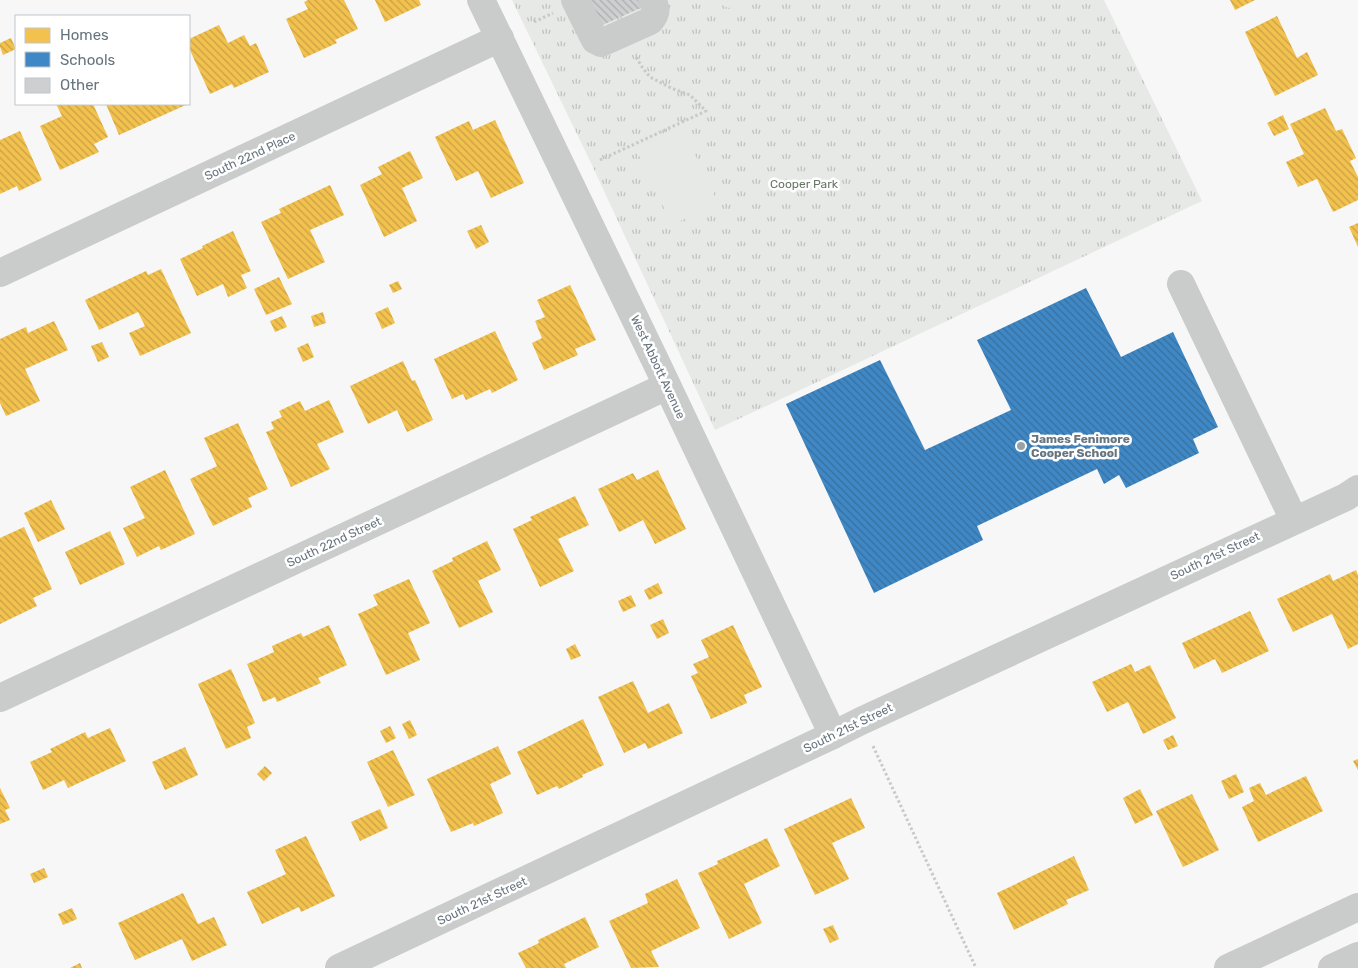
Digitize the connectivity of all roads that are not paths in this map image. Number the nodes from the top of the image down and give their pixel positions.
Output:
1 (481, 0) edge
2 (575, 0) edge
3 (652, 0) edge
4 (500, 38) junction
5 (0, 273) edge
6 (1181, 284) dead end
7 (667, 386) junction
8 (1358, 489) edge
9 (1294, 520) junction
10 (0, 698) edge
11 (833, 735) junction
12 (1358, 907) edge
13 (1358, 956) edge
14 (339, 968) edge
15 (1228, 968) edge
16 (1332, 968) edge

1 - 4 street, West Abbott Avenue
2 - 3 street
4 - 5 street, South 22nd Place
4 - 7 street, West Abbott Avenue
6 - 9 street
7 - 10 street, South 22nd Street
7 - 11 street, West Abbott Avenue
8 - 9 street, South 21st Street
9 - 11 street, South 21st Street
11 - 14 street, South 21st Street
12 - 15 street
13 - 16 street

